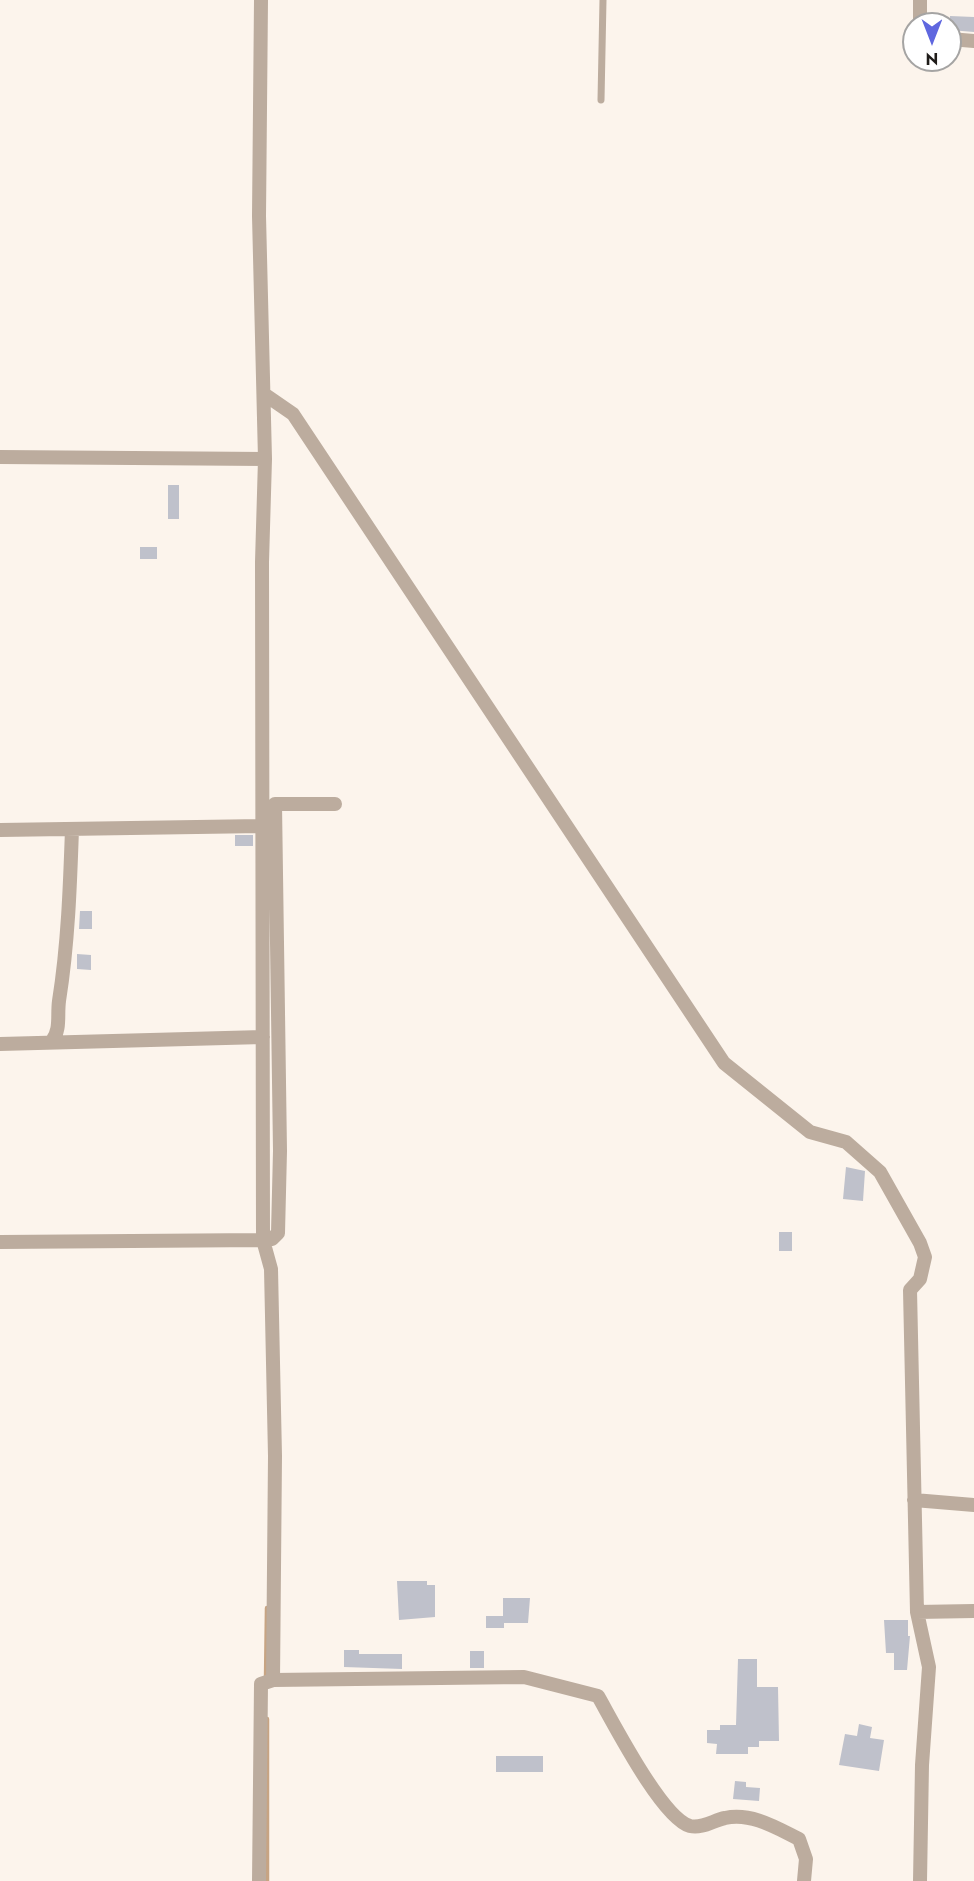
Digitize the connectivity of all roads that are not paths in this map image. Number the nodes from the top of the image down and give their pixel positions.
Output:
1 (261, 0) edge
2 (603, 0) edge
3 (602, 100) dead end
4 (264, 394) junction
5 (0, 457) edge
6 (265, 459) junction
7 (335, 804) dead end
8 (262, 826) junction
9 (72, 829) junction
10 (0, 830) edge
11 (263, 1037) junction
12 (52, 1041) junction
13 (0, 1044) edge
14 (263, 1240) junction
15 (0, 1242) edge
16 (914, 1500) junction
17 (974, 1505) edge
18 (974, 1611) edge
19 (917, 1612) junction
20 (267, 1682) junction
21 (259, 1881) edge
22 (804, 1881) edge
23 (920, 1881) edge

1 - 4 street
2 - 3 lane
4 - 6 street
4 - 16 street
5 - 6 street
6 - 8 street
7 - 14 street
8 - 9 street
8 - 11 street
9 - 10 street
9 - 12 street
11 - 12 street
11 - 14 street
12 - 13 street
14 - 15 street
14 - 20 street
16 - 17 street
16 - 19 street
18 - 19 street
19 - 23 street
20 - 21 street
20 - 22 street

